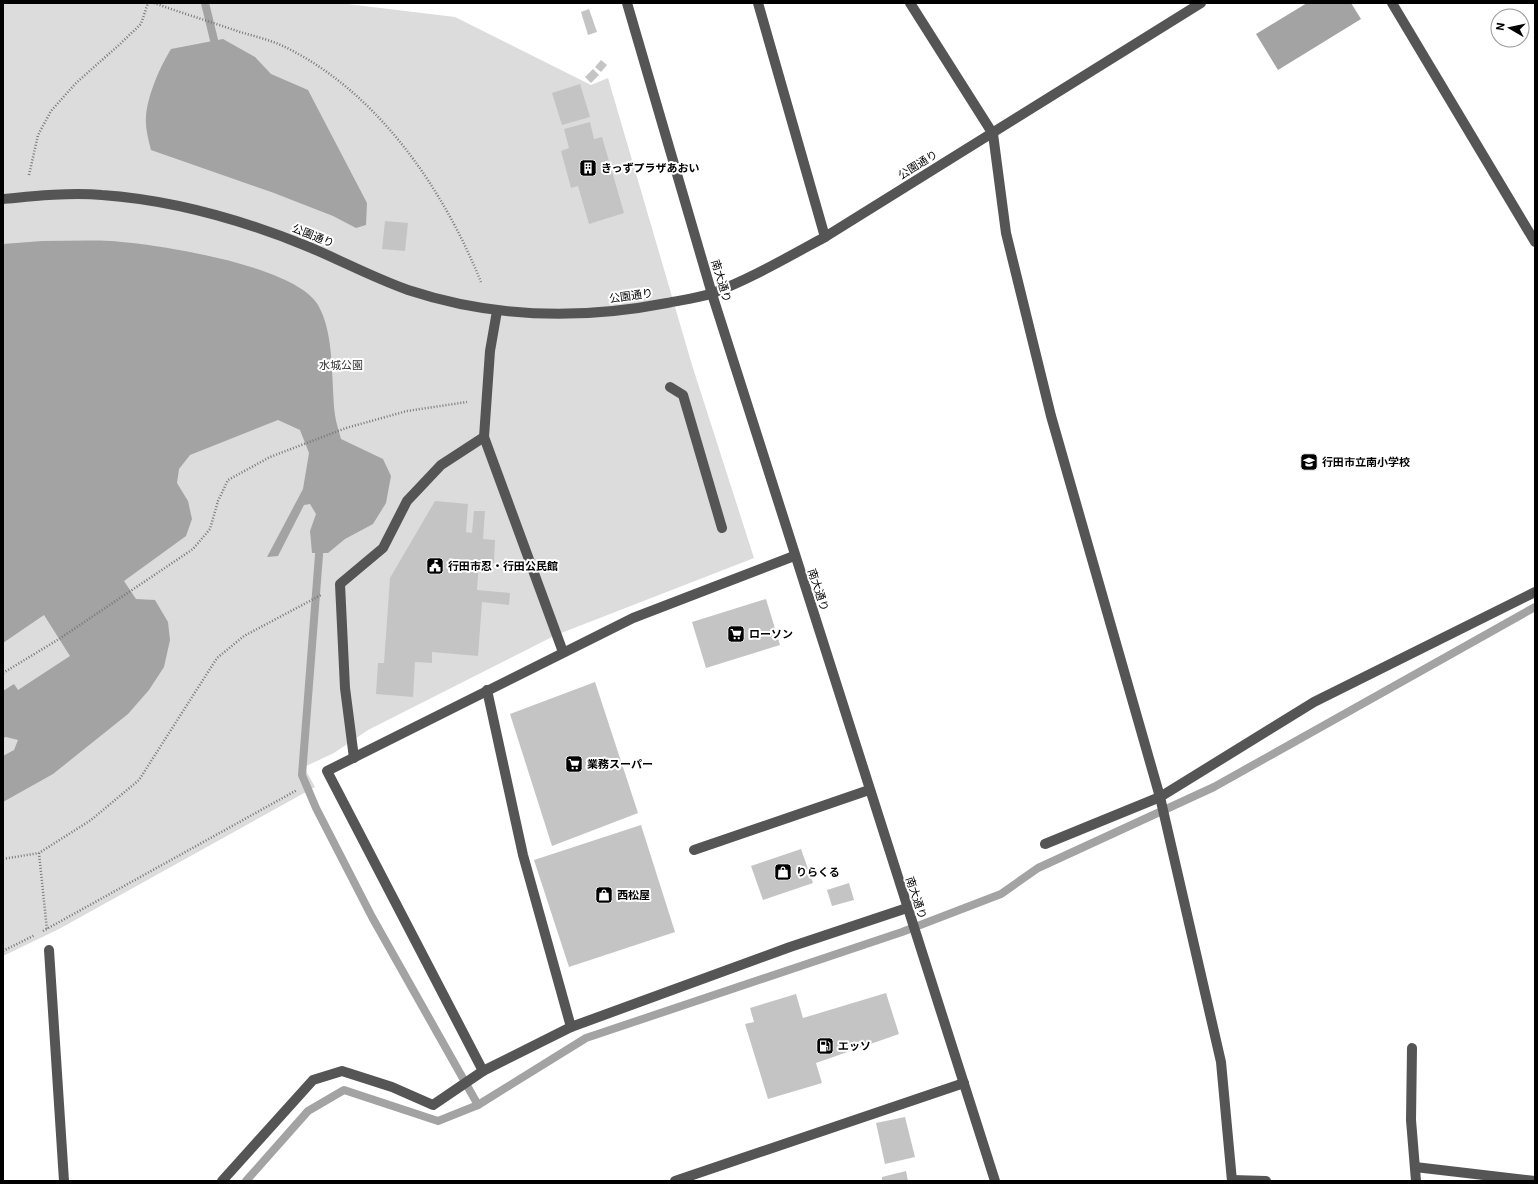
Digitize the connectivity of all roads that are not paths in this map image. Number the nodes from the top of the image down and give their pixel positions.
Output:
1 (627, 3) edge
2 (758, 3) edge
3 (910, 3) edge
4 (1201, 3) edge
5 (1392, 3) edge
6 (992, 134) junction
7 (3, 199) edge
8 (825, 237) junction
9 (1535, 242) edge
10 (712, 294) junction
11 (497, 311) junction
12 (670, 387) dead end
13 (484, 437) junction
14 (722, 528) dead end
15 (794, 556) junction
16 (1535, 592) edge
17 (563, 652) junction
18 (487, 690) junction
19 (354, 758) junction
20 (869, 790) junction
21 (1160, 797) junction
22 (1044, 844) dead end
23 (694, 850) dead end
24 (907, 908) junction
25 (49, 950) road end
26 (571, 1026) junction
27 (1412, 1048) dead end
28 (483, 1071) junction
29 (964, 1083) junction
30 (1415, 1167) junction
31 (1232, 1180) edge
32 (64, 1181) edge
33 (222, 1181) edge
34 (675, 1181) edge
35 (995, 1181) edge
36 (1266, 1181) edge
37 (1416, 1181) edge
38 (1535, 1181) edge

1 - 10 street, 南大通り
2 - 8 street
3 - 6 street
4 - 6 street, 公園通り
5 - 9 street
6 - 8 street, 公園通り
6 - 21 street
7 - 11 street, 公園通り
8 - 10 street, 公園通り
10 - 11 street, 公園通り
10 - 15 street, 南大通り
11 - 13 street
12 - 14 street
13 - 17 street
13 - 19 street
15 - 17 street
15 - 20 street, 南大通り
16 - 21 street
17 - 18 street
18 - 19 street
18 - 26 street
19 - 28 street
20 - 23 street
20 - 24 street, 南大通り
21 - 22 street
21 - 31 street
24 - 26 street
24 - 29 street, 南大通り
25 - 32 street
26 - 28 street
27 - 30 street
28 - 33 street
29 - 34 street
29 - 35 street, 南大通り
30 - 37 street
30 - 38 street
31 - 36 street

